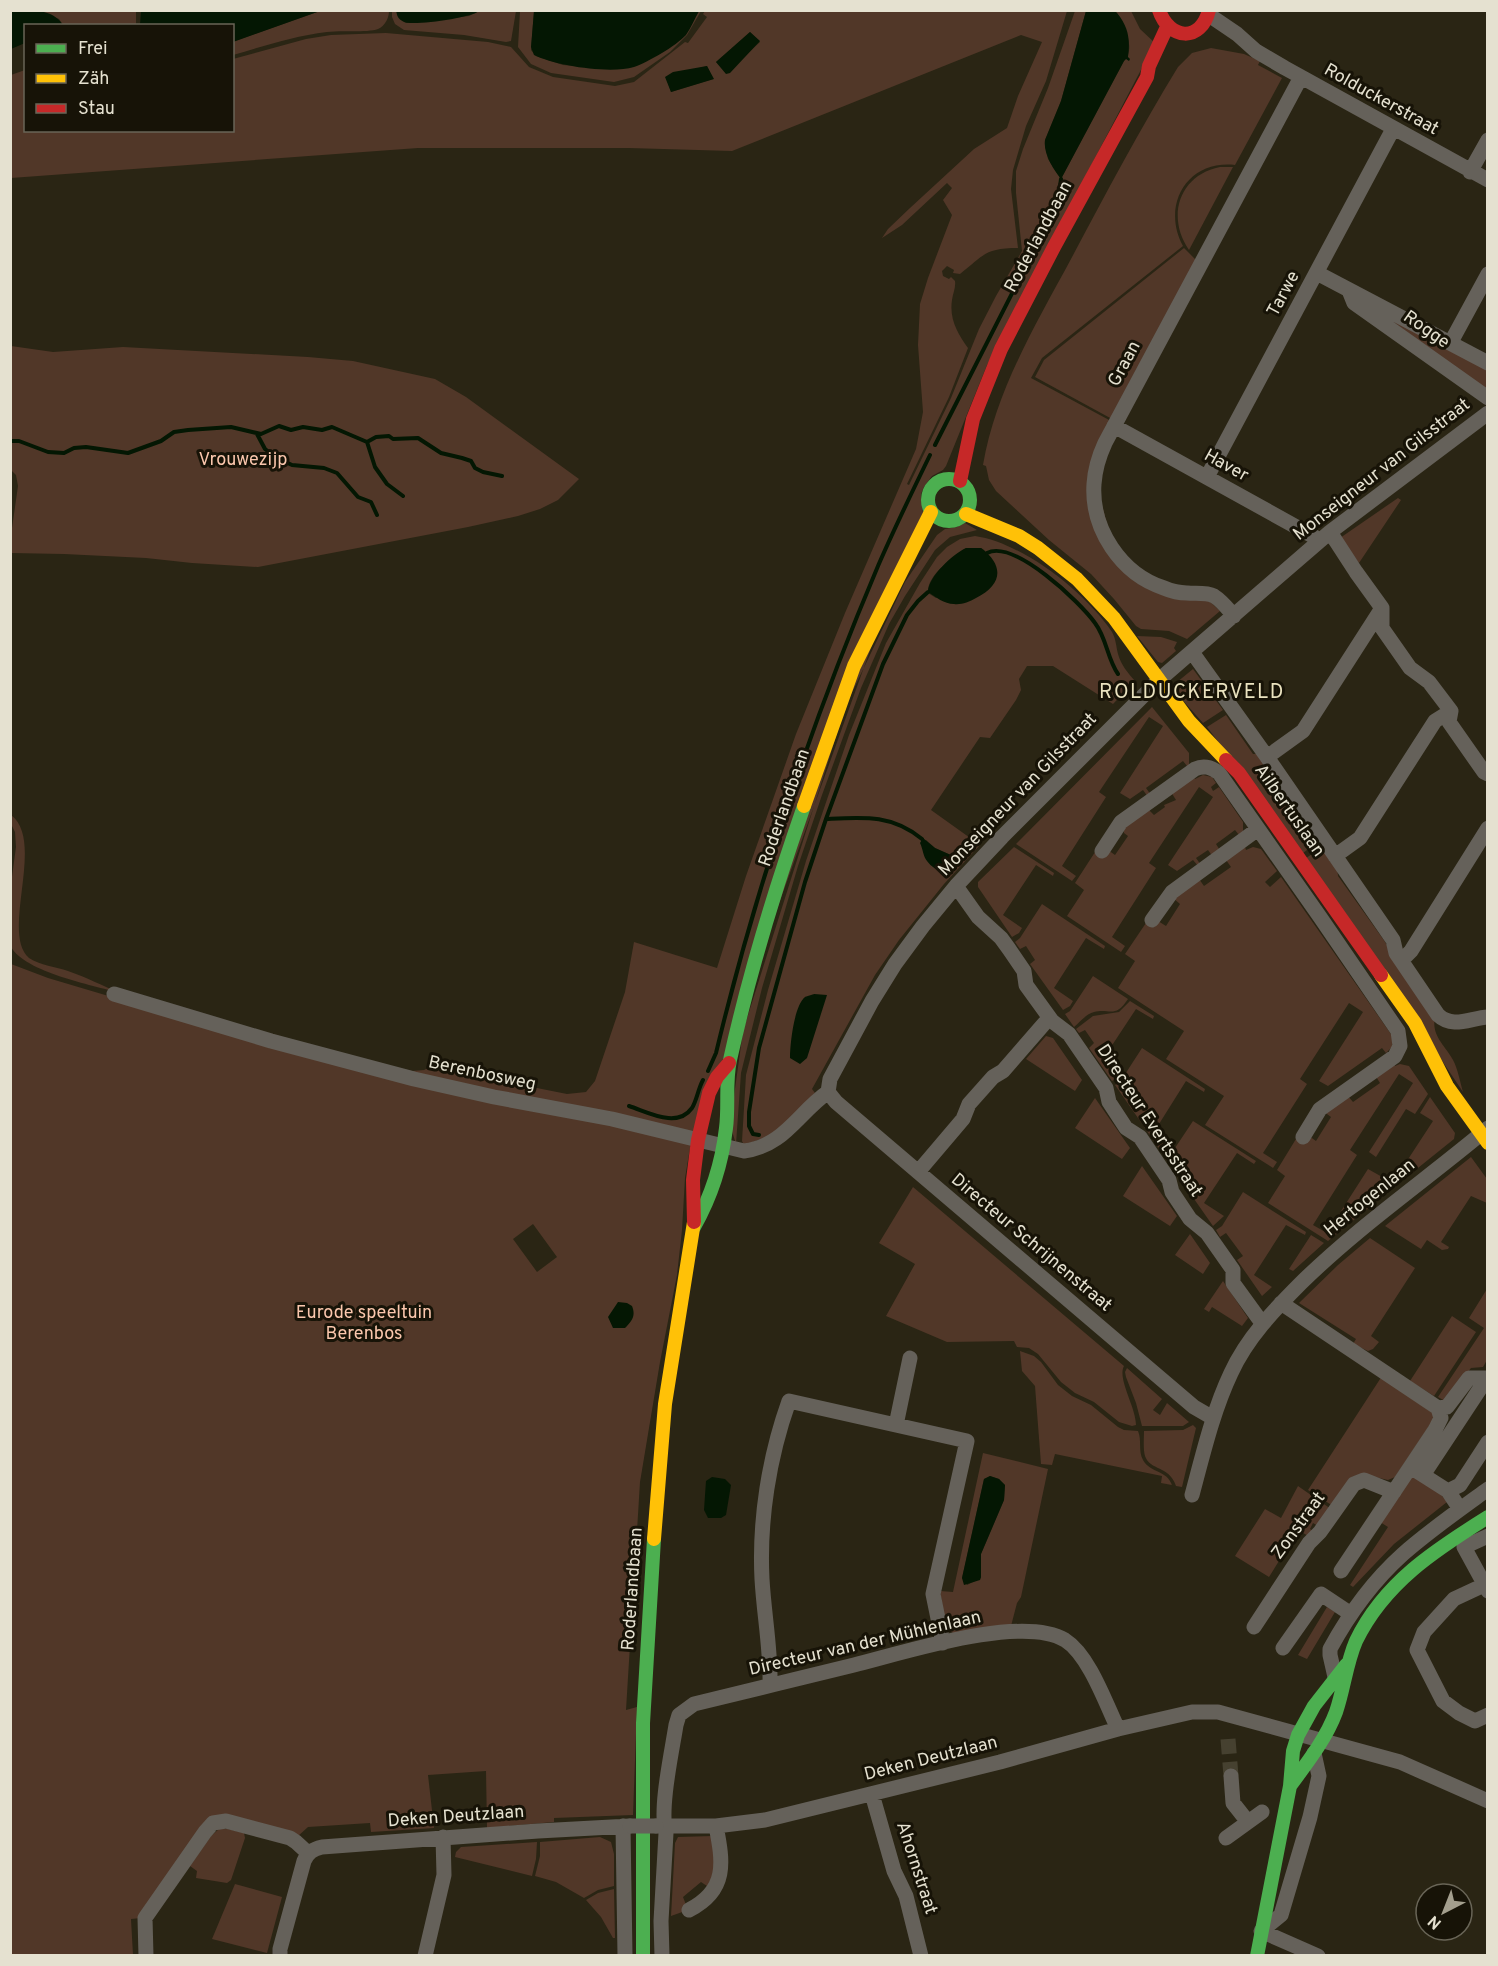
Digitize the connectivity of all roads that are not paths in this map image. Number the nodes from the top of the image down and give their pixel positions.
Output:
1 (1160, 10) edge
2 (1207, 17) edge
3 (1172, 30) junction
4 (1301, 77) junction
5 (1393, 129) junction
6 (1488, 140) edge
7 (1470, 172) junction
8 (1488, 180) edge
9 (1317, 273) junction
10 (1488, 274) edge
11 (1349, 290) junction
12 (1451, 342) junction
13 (1488, 363) edge
14 (1488, 398) edge
15 (1488, 412) edge
16 (1114, 426) junction
17 (1207, 477) junction
18 (954, 480) junction
19 (968, 508) junction
20 (931, 512) junction
21 (943, 520) junction
22 (1325, 536) junction
23 (900, 574) junction
24 (1382, 608) junction
25 (1234, 616) junction
26 (1192, 652) junction
27 (1159, 680) junction
28 (1451, 711) junction
29 (1267, 757) junction
30 (1488, 774) edge
31 (1488, 828) edge
32 (1258, 829) junction
33 (1102, 851) dead end
34 (1335, 856) junction
35 (1292, 864) junction
36 (956, 886) junction
37 (1152, 920) dead end
38 (1401, 960) junction
39 (114, 994) dead end
40 (1488, 1017) edge
41 (1049, 1018) junction
42 (729, 1063) junction
43 (828, 1092) junction
44 (1485, 1135) edge
45 (1303, 1137) dead end
46 (698, 1140) junction
47 (723, 1147) junction
48 (918, 1172) junction
49 (694, 1227) junction
50 (1281, 1303) junction
51 (1262, 1323) junction
52 (910, 1358) dead end
53 (1487, 1378) edge
54 (1438, 1408) junction
55 (1213, 1418) junction
56 (896, 1425) junction
57 (1488, 1442) edge
58 (1417, 1471) junction
59 (1488, 1489) edge
60 (1448, 1491) junction
61 (1394, 1492) junction
62 (1192, 1495) dead end
63 (1460, 1509) junction
64 (1488, 1517) edge
65 (1488, 1536) edge
66 (1341, 1571) dead end
67 (1486, 1588) edge
68 (1351, 1614) junction
69 (1254, 1627) dead end
70 (943, 1643) junction
71 (1283, 1648) dead end
72 (1348, 1662) junction
73 (1335, 1677) junction
74 (770, 1685) junction
75 (1488, 1714) edge
76 (1118, 1730) junction
77 (1299, 1734) junction
78 (1318, 1747) junction
79 (1231, 1776) tunnel mouth
80 (1290, 1786) junction
81 (872, 1794) junction
82 (1488, 1801) edge
83 (1262, 1812) dead end
84 (1248, 1822) junction
85 (627, 1826) junction
86 (660, 1826) junction
87 (716, 1826) junction
88 (443, 1837) junction
89 (1226, 1838) dead end
90 (308, 1853) junction
91 (689, 1910) dead end
92 (1261, 1931) junction
93 (146, 1956) edge
94 (280, 1956) edge
95 (425, 1956) edge
96 (625, 1956) edge
97 (643, 1956) edge
98 (662, 1956) edge
99 (921, 1956) edge
100 (1257, 1956) edge
101 (1318, 1956) edge

1 - 3 main road
2 - 3 main road
2 - 4 street, Rolduckerstraat
3 - 18 main road, Roderlandbaan
4 - 5 street, Rolduckerstraat
4 - 16 street, Graan
5 - 7 street, Rolduckerstraat
5 - 9 street, Tarwe
6 - 7 street
7 - 8 street, Rolduckerstraat
9 - 11 street, Rogge
9 - 17 street, Tarwe
10 - 12 street
11 - 12 street, Rogge
11 - 14 street, Rogge
12 - 13 street, Rogge
15 - 22 street, Monseigneur van Gilsstraat
16 - 17 street, Haver
16 - 25 street, Graan
17 - 22 street, Haver
18 - 19 main road
18 - 20 main road
19 - 21 main road
19 - 27 main road, Ailbertuslaan
20 - 21 main road
20 - 23 main road, Roderlandbaan
21 - 23 main road, Roderlandbaan
22 - 24 street
22 - 25 street, Monseigneur van Gilsstraat
23 - 42 main road, Roderlandbaan
24 - 28 street
24 - 29 street
25 - 26 street, Monseigneur van Gilsstraat
26 - 27 street, Monseigneur van Gilsstraat
26 - 29 street, Ailbertuslaan
27 - 35 main road, Ailbertuslaan
27 - 36 street, Monseigneur van Gilsstraat
28 - 30 street
28 - 34 street
29 - 34 street, Ailbertuslaan
31 - 38 street
32 - 33 street, Ailbertuslaan
32 - 35 street, Ailbertuslaan
32 - 37 street, Ailbertuslaan
34 - 38 street, Ailbertuslaan
35 - 44 main road, Ailbertuslaan
35 - 45 street, Ailbertuslaan
36 - 41 street, Directeur Evertsstraat
36 - 43 street, Monseigneur van Gilsstraat
38 - 40 street, Ailbertuslaan
39 - 46 street, Berenbosweg
41 - 48 street
41 - 51 street, Directeur Evertsstraat
42 - 46 main road, Roderlandbaan
42 - 47 main road, Roderlandbaan
43 - 47 street, Berenbosweg
43 - 48 street, Directeur Schrijnenstraat
44 - 50 street, Hertogenlaan
46 - 47 street, Berenbosweg
46 - 49 main road, Roderlandbaan
47 - 49 main road, Roderlandbaan
48 - 55 street, Directeur Schrijnenstraat
49 - 97 main road, Roderlandbaan
50 - 51 street, Hertogenlaan
50 - 54 street
51 - 55 street, Hertogenlaan
52 - 56 street
53 - 54 street
53 - 58 street
54 - 58 street
55 - 62 street, Hertogenlaan
56 - 70 street
56 - 74 street
57 - 60 street
58 - 60 street
58 - 61 street
59 - 63 street
60 - 63 street
61 - 66 street
61 - 69 street, Zonstraat
63 - 68 street
64 - 72 main road
65 - 67 street
67 - 75 street
68 - 71 street
68 - 73 street
70 - 74 street, Directeur van der Mühlenlaan
70 - 76 street, Directeur van der Mühlenlaan
72 - 73 main road
72 - 78 main road
73 - 77 main road
74 - 86 street, Directeur van der Mühlenlaan
76 - 77 street
76 - 81 street, Deken Deutzlaan
77 - 78 street
77 - 80 main road
78 - 80 main road
78 - 82 street
78 - 92 street
79 - 84 street
80 - 92 main road
81 - 87 street, Deken Deutzlaan
81 - 99 street, Ahornstraat
83 - 84 street
84 - 89 street
85 - 86 street, Deken Deutzlaan, bridge
85 - 88 street, Deken Deutzlaan
85 - 96 street
86 - 87 street, Deken Deutzlaan
86 - 98 street, Directeur van der Mühlenlaan
87 - 91 street
88 - 90 street, Deken Deutzlaan
88 - 95 street
90 - 93 street
90 - 94 street
92 - 100 main road
92 - 101 street

